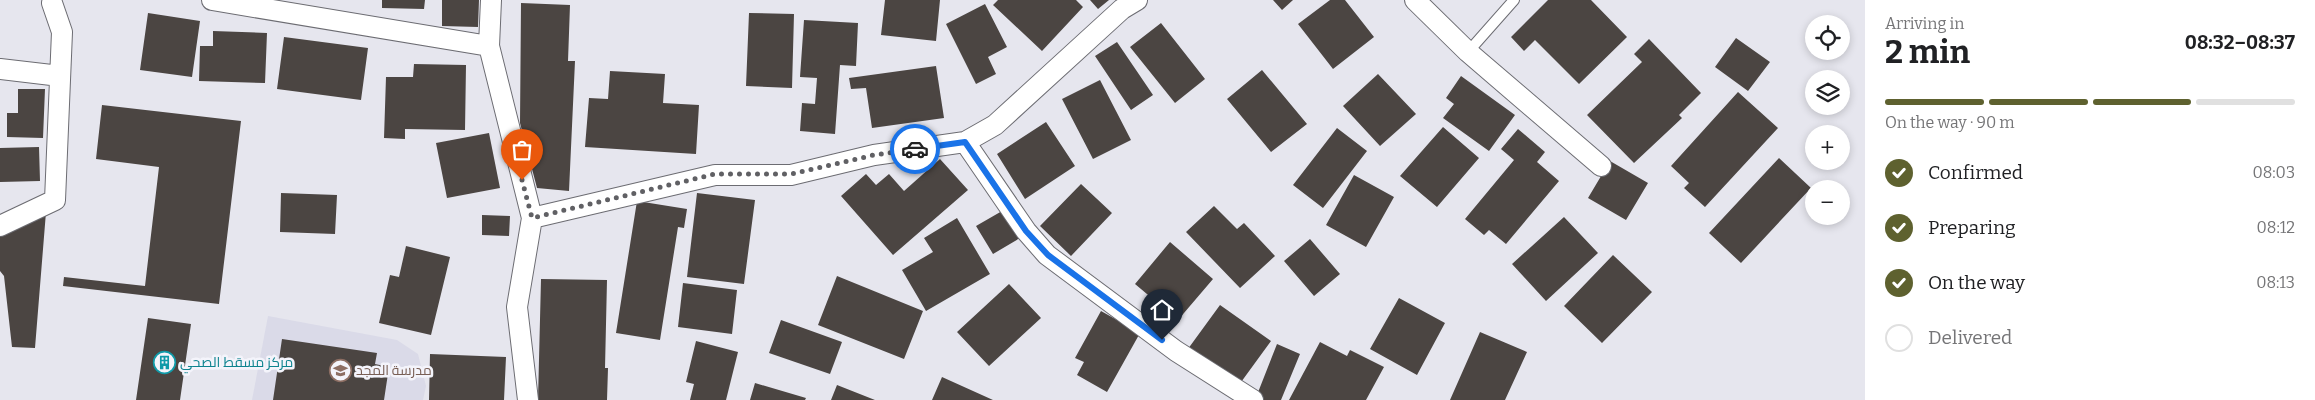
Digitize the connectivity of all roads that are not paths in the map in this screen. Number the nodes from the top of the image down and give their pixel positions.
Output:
1 (212, 0) edge
2 (491, 0) edge
3 (1137, 0) edge
4 (1415, 0) edge
5 (1514, 0) edge
6 (53, 1) edge
7 (489, 46) junction
8 (1468, 52) junction
9 (0, 69) edge
10 (60, 76) junction
11 (965, 142) junction
12 (1601, 166) dead end
13 (532, 218) junction
14 (0, 226) edge
15 (528, 400) edge
16 (1253, 400) edge

1 - 7 street
2 - 7 street
3 - 11 street
4 - 8 street
5 - 8 lane
6 - 10 street
7 - 13 street
8 - 12 street
9 - 10 street
10 - 14 street
11 - 13 street
11 - 16 street
13 - 15 street

